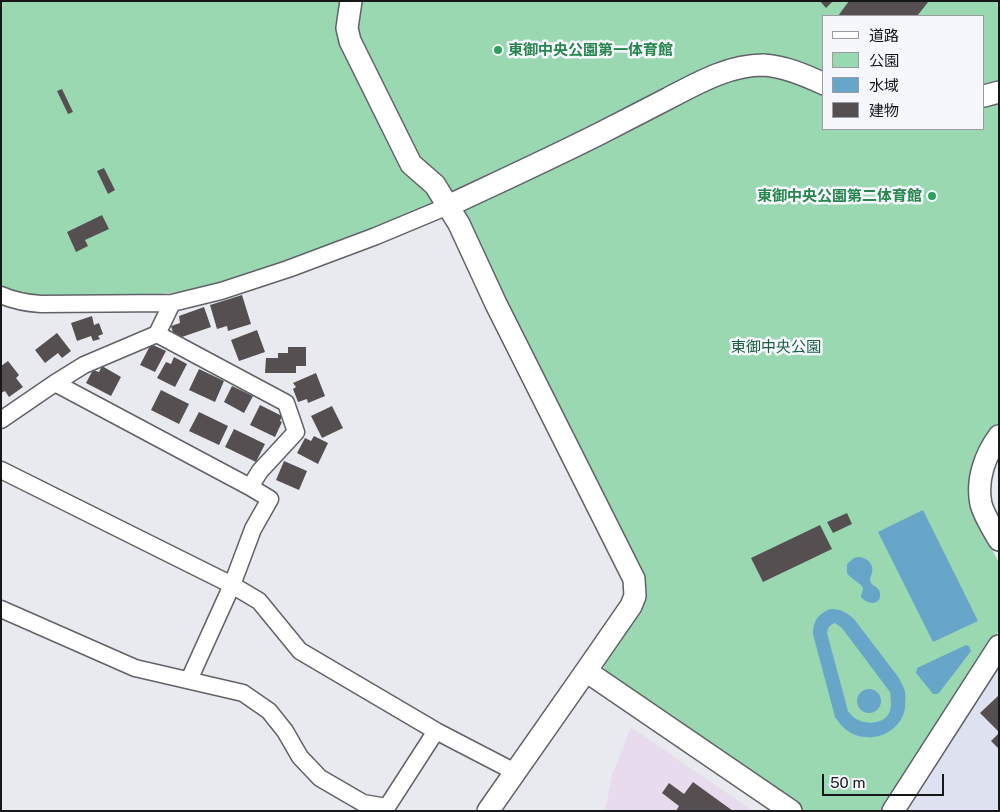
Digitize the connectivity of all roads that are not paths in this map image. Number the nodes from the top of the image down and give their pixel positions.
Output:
1 (351, 1) edge
2 (822, 83) edge
3 (999, 92) edge
4 (985, 96) edge
5 (448, 206) junction
6 (1, 295) edge
7 (172, 303) junction
8 (157, 334) junction
9 (55, 383) junction
10 (1, 420) edge
11 (999, 436) edge
12 (1, 470) edge
13 (250, 487) junction
14 (999, 540) edge
15 (232, 585) junction
16 (1, 609) edge
17 (999, 646) edge
18 (586, 671) junction
19 (190, 680) junction
20 (436, 731) junction
21 (515, 772) junction
22 (488, 811) edge
23 (791, 811) edge
24 (893, 811) edge

1 - 5 street
2 - 5 street
3 - 4 street
5 - 7 street
5 - 18 street
6 - 7 street
7 - 8 street
8 - 9 street
8 - 13 street
9 - 10 street
9 - 13 street
11 - 14 street
12 - 15 street
13 - 15 street
15 - 19 street
15 - 20 street
16 - 19 street
17 - 24 street
18 - 21 street
18 - 23 street
19 - 20 street
20 - 21 street
21 - 22 street

